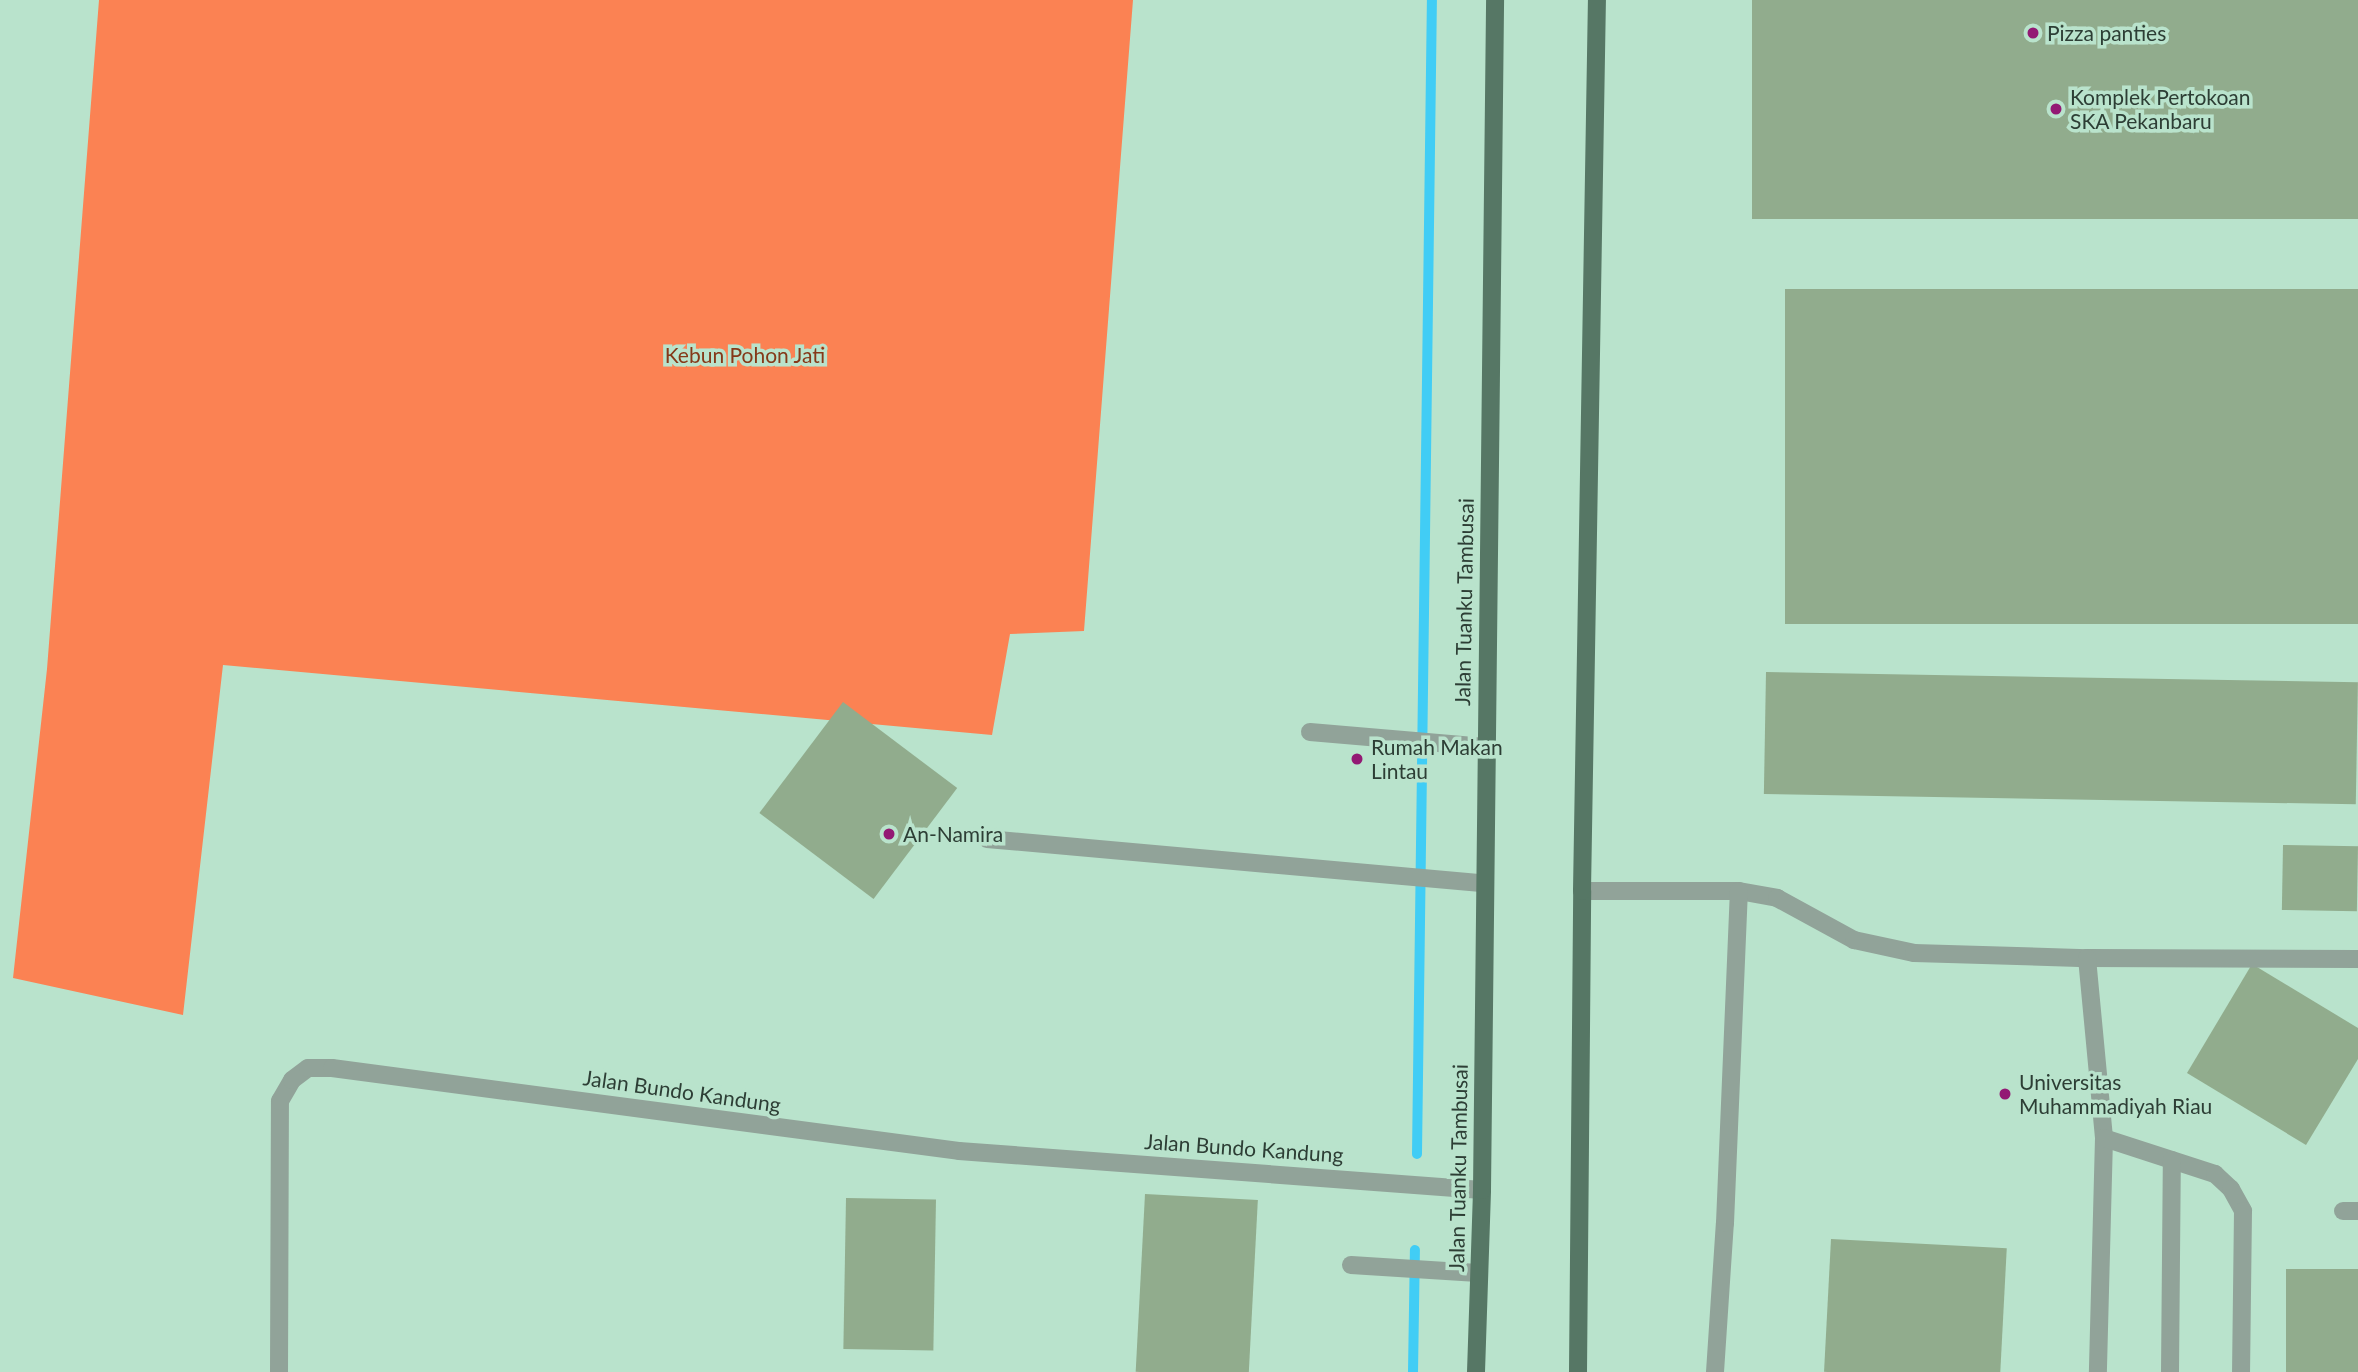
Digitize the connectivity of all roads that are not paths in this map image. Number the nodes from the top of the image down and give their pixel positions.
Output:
1 (1495, 0) edge
2 (1597, 0) edge
3 (1310, 732) dead end
4 (1485, 747) junction
5 (987, 839) dead end
6 (1483, 883) junction
7 (1582, 891) junction
8 (1739, 891) junction
9 (2087, 958) junction
10 (2358, 959) edge
11 (2104, 1138) junction
12 (2172, 1160) junction
13 (1482, 1190) junction
14 (1351, 1265) dead end
15 (1478, 1273) junction
16 (279, 1372) edge
17 (1476, 1372) edge
18 (1578, 1372) edge
19 (1714, 1372) edge
20 (2098, 1372) edge
21 (2170, 1372) edge
22 (2241, 1372) edge

1 - 4 main road, Jalan Tuanku Tambusai
2 - 7 main road
3 - 4 street
4 - 6 main road, Jalan Tuanku Tambusai
5 - 6 street
6 - 13 main road, Jalan Tuanku Tambusai
7 - 8 street
7 - 18 main road
8 - 9 street
8 - 19 street
9 - 10 street
9 - 11 street
11 - 12 street
11 - 20 street
12 - 21 street
12 - 22 street
13 - 15 main road, Jalan Tuanku Tambusai
13 - 16 street, Jalan Bundo Kandung
14 - 15 street
15 - 17 main road, Jalan Tuanku Tambusai

